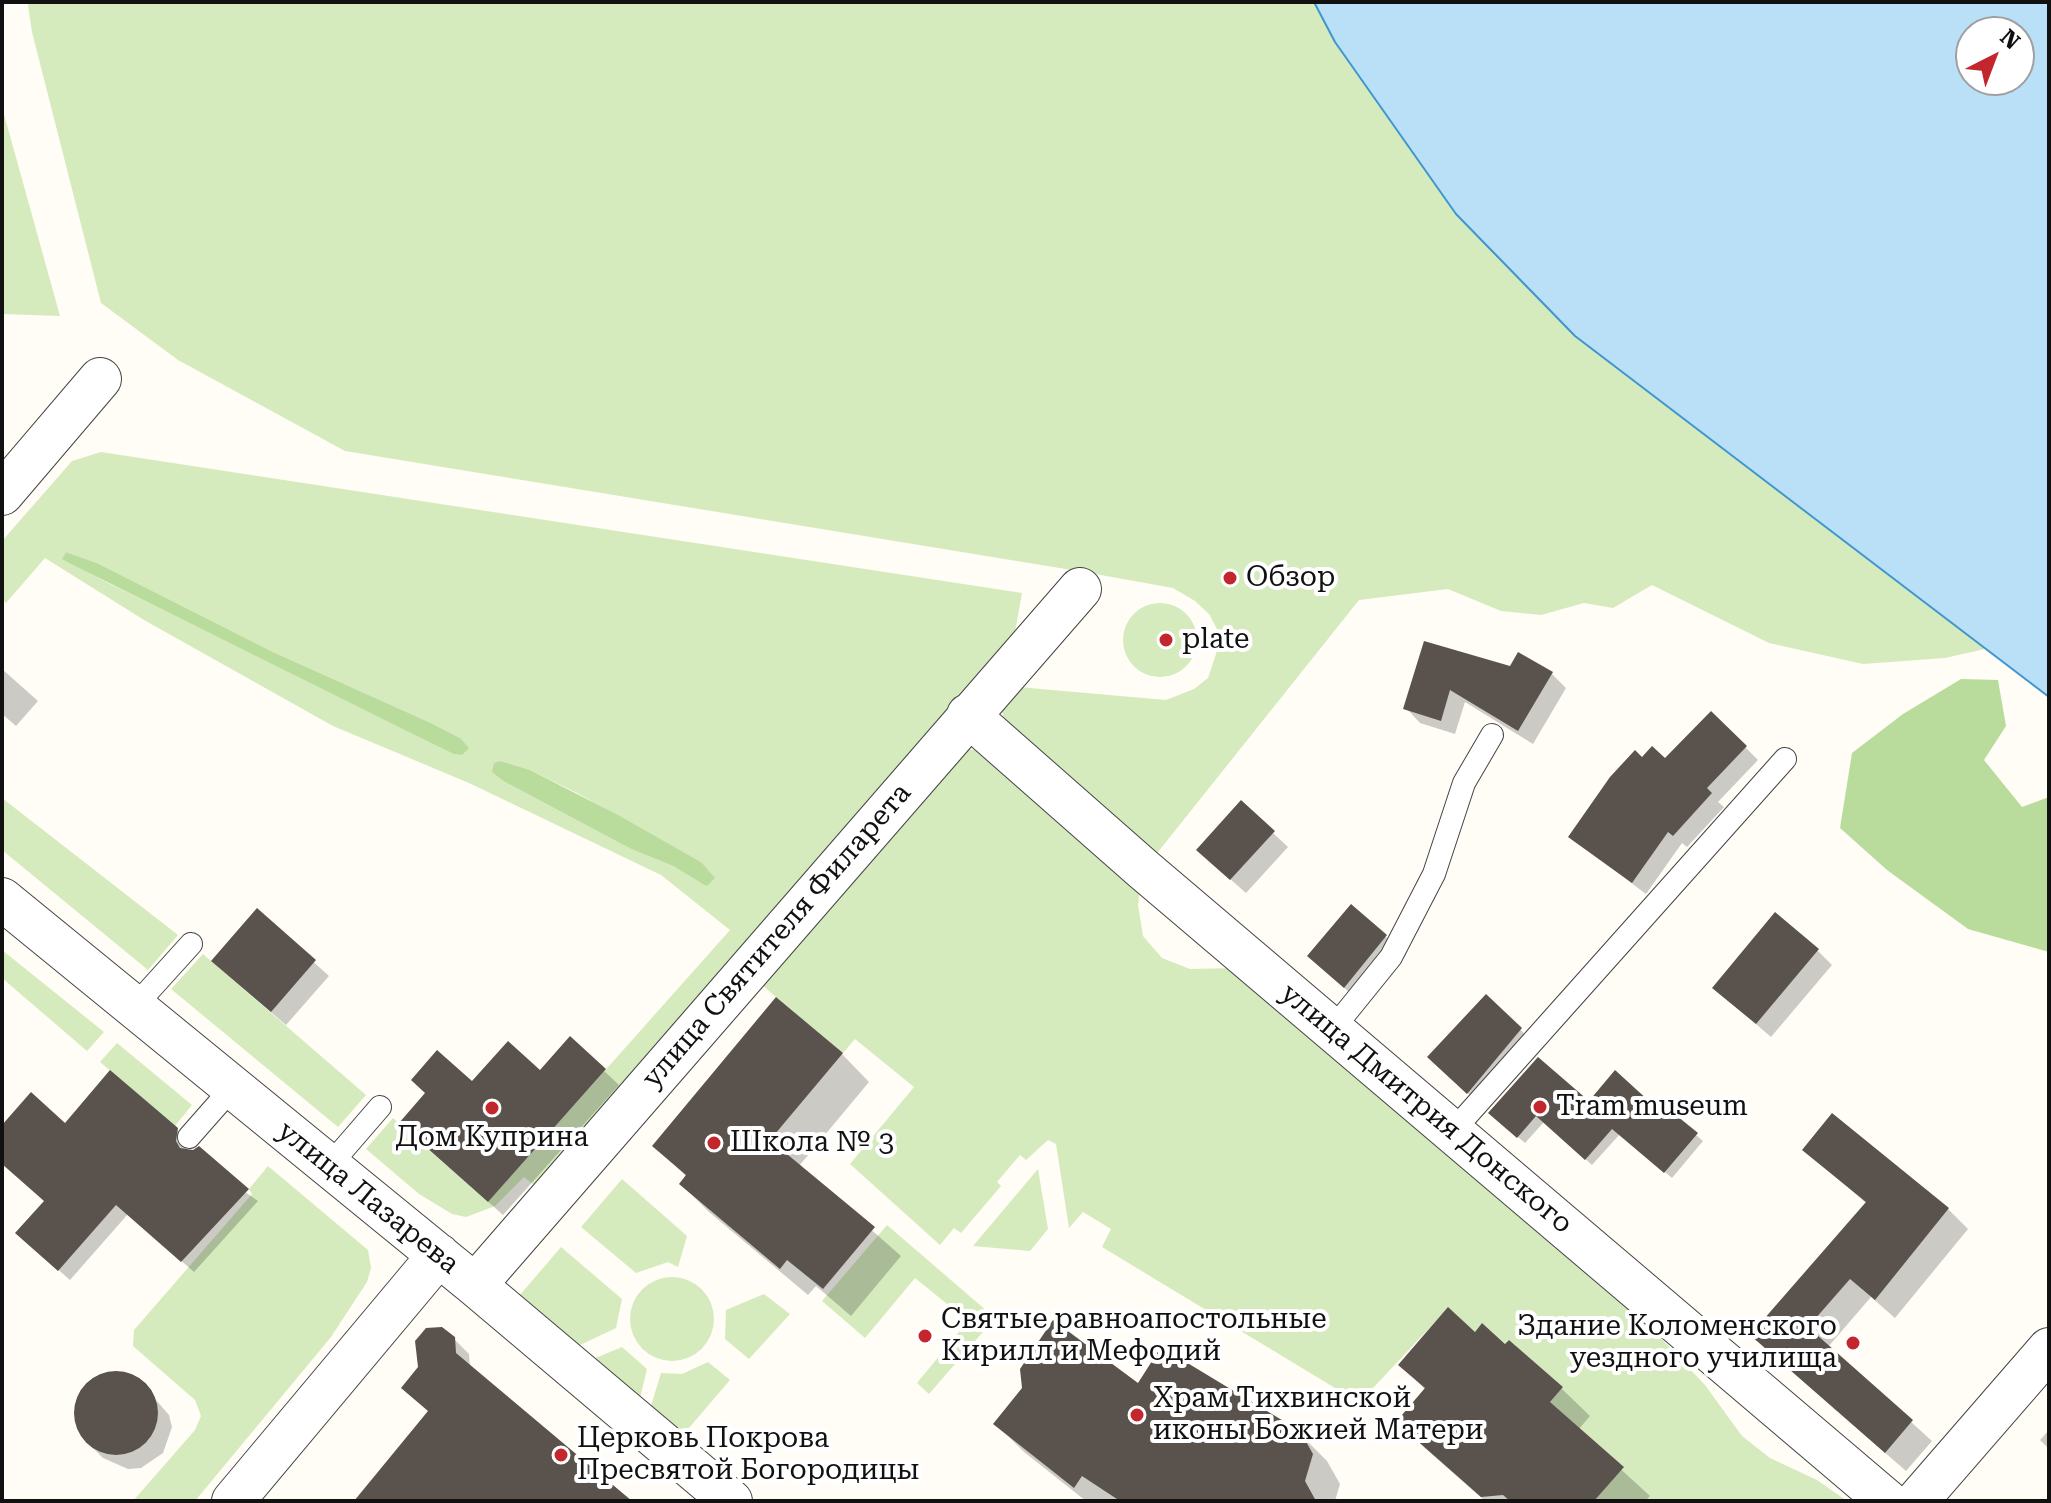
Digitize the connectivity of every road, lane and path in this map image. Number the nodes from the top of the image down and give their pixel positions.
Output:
1 (100, 379) dead end
2 (2, 494) edge
3 (1080, 589) dead end
4 (968, 715) junction
5 (1492, 735) dead end
6 (1785, 759) dead end
7 (2, 899) edge
8 (191, 944) dead end
9 (134, 1007) junction
10 (1332, 1030) junction
11 (233, 1087) junction
12 (380, 1107) dead end
13 (1452, 1132) junction
14 (189, 1137) dead end
15 (329, 1166) junction
16 (439, 1255) junction
17 (475, 1285) junction
18 (2049, 1349) edge
19 (233, 1501) edge
20 (731, 1501) edge
21 (1887, 1501) edge
22 (1917, 1501) edge

1 - 2 street
3 - 4 street, улица Святителя Филарета
4 - 10 street, улица Дмитрия Донского
4 - 17 street, улица Святителя Филарета
5 - 10 lane
6 - 13 lane
7 - 9 street, улица Лазарева
8 - 9 lane
9 - 11 street, улица Лазарева
10 - 13 street, улица Дмитрия Донского
11 - 14 lane
11 - 15 street, улица Лазарева
12 - 15 lane
13 - 21 street, улица Дмитрия Донского
15 - 16 street, улица Лазарева
16 - 17 street, улица Лазарева
16 - 19 street
17 - 20 street, улица Лазарева
18 - 22 street

